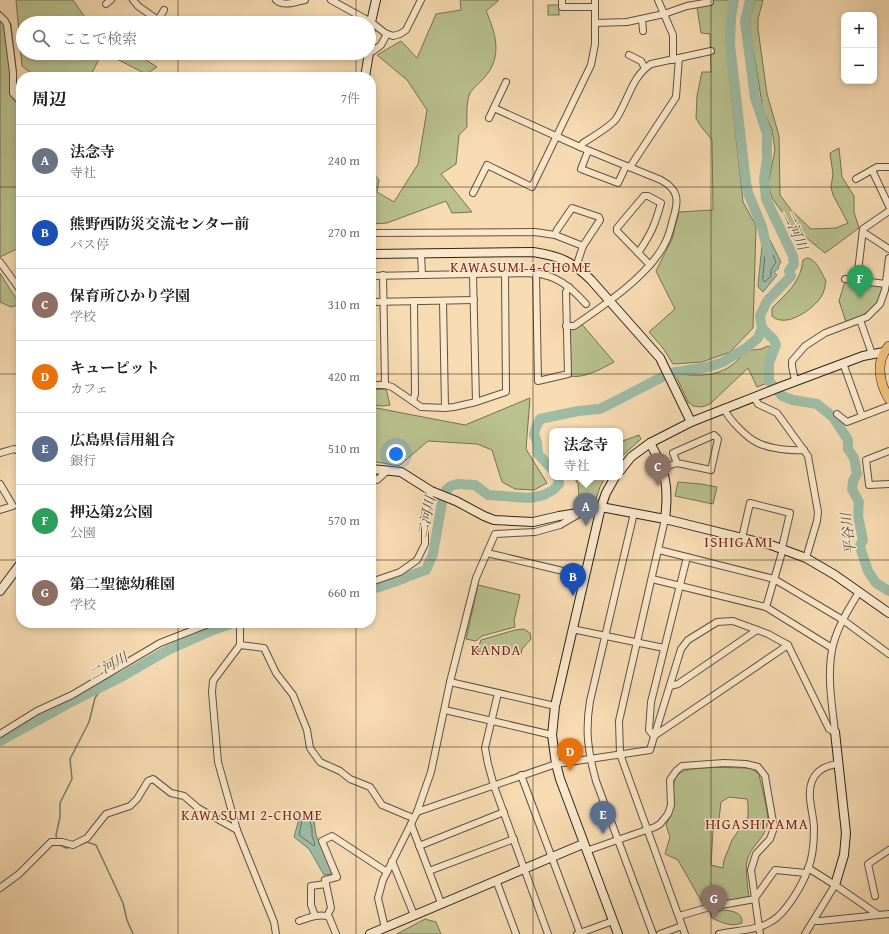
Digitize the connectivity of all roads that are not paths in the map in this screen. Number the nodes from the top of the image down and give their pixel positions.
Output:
1 (133, 0) edge
2 (276, 0) edge
3 (305, 0) edge
4 (331, 0) edge
5 (376, 0) edge
6 (421, 0) edge
7 (562, 0) edge
8 (658, 0) edge
9 (710, 2) dead end
10 (595, 3) edge
11 (164, 10) dead end
12 (664, 14) junction
13 (0, 16) edge
14 (153, 16) edge
15 (162, 16) edge
16 (360, 16) edge
17 (372, 16) edge
18 (642, 19) junction
19 (595, 23) junction
20 (376, 27) edge
21 (643, 31) dead end
22 (387, 34) junction
23 (376, 48) edge
24 (711, 50) dead end
25 (629, 55) dead end
26 (676, 59) junction
27 (368, 60) edge
28 (646, 68) junction
29 (366, 72) edge
30 (506, 82) dead end
31 (16, 96) edge
32 (494, 108) junction
33 (489, 118) dead end
34 (556, 137) junction
35 (580, 147) junction
36 (588, 151) junction
37 (628, 166) junction
38 (889, 167) edge
39 (872, 170) junction
40 (856, 179) dead end
41 (473, 193) dead end
42 (889, 206) edge
43 (889, 211) edge
44 (863, 232) junction
45 (376, 233) edge
46 (555, 235) junction
47 (583, 246) junction
48 (889, 249) edge
49 (638, 253) junction
50 (376, 254) edge
51 (421, 254) junction
52 (889, 258) edge
53 (0, 262) edge
54 (650, 265) junction
55 (576, 267) junction
56 (473, 274) junction
57 (505, 274) junction
58 (536, 274) junction
59 (383, 275) junction
60 (422, 275) junction
61 (376, 276) edge
62 (845, 279) dead end
63 (857, 280) junction
64 (16, 284) edge
65 (886, 284) junction
66 (569, 287) junction
67 (474, 300) junction
68 (384, 301) junction
69 (414, 301) junction
70 (443, 301) junction
71 (610, 301) junction
72 (376, 302) edge
73 (586, 304) dead end
74 (860, 320) junction
75 (566, 326) junction
76 (886, 349) edge
77 (872, 354) junction
78 (843, 363) junction
79 (795, 381) junction
80 (385, 385) junction
81 (376, 386) edge
82 (754, 396) junction
83 (889, 399) edge
84 (413, 401) junction
85 (476, 402) junction
86 (889, 406) edge
87 (445, 408) junction
88 (724, 408) junction
89 (837, 414) dead end
90 (862, 416) junction
91 (691, 422) junction
92 (650, 443) junction
93 (16, 450) edge
94 (804, 450) junction
95 (889, 451) edge
96 (0, 453) edge
97 (677, 463) junction
98 (623, 468) edge
99 (662, 468) junction
100 (376, 470) edge
101 (387, 471) junction
102 (376, 480) edge
103 (613, 480) edge
104 (0, 484) edge
105 (889, 484) edge
106 (434, 493) junction
107 (601, 507) junction
108 (0, 510) edge
109 (582, 512) junction
110 (634, 513) junction
111 (665, 519) junction
112 (742, 538) junction
113 (782, 549) junction
114 (659, 550) junction
115 (487, 553) junction
116 (688, 557) junction
117 (806, 558) junction
118 (16, 570) edge
119 (584, 576) junction
120 (652, 579) junction
121 (774, 579) junction
122 (376, 580) edge
123 (680, 586) junction
124 (0, 591) edge
125 (859, 592) junction
126 (766, 607) junction
127 (889, 613) edge
128 (843, 620) junction
129 (198, 628) edge
130 (240, 628) edge
131 (572, 629) junction
132 (757, 630) junction
133 (605, 636) junction
134 (636, 642) junction
135 (240, 645) junction
136 (788, 645) junction
137 (664, 648) junction
138 (832, 648) junction
139 (889, 654) edge
140 (450, 682) junction
141 (670, 686) junction
142 (498, 693) junction
143 (555, 706) junction
144 (445, 710) junction
145 (491, 721) junction
146 (834, 732) junction
147 (0, 734) edge
148 (552, 736) junction
149 (654, 736) junction
150 (620, 754) junction
151 (590, 759) junction
152 (556, 764) junction
153 (838, 764) junction
154 (521, 775) junction
155 (494, 786) junction
156 (504, 812) junction
157 (414, 818) junction
158 (646, 829) junction
159 (237, 830) junction
160 (514, 839) junction
161 (618, 839) junction
162 (419, 846) junction
163 (584, 847) junction
164 (889, 850) edge
165 (552, 857) junction
166 (392, 861) junction
167 (524, 868) junction
168 (429, 871) junction
169 (807, 871) junction
170 (387, 872) junction
171 (496, 880) junction
172 (326, 884) junction
173 (835, 885) junction
174 (0, 888) edge
175 (875, 896) dead end
176 (755, 898) junction
177 (441, 903) junction
178 (877, 914) junction
179 (889, 914) edge
180 (414, 915) junction
181 (315, 916) junction
182 (326, 916) junction
183 (679, 916) junction
184 (300, 921) dead end
185 (612, 921) junction
186 (814, 921) junction
187 (682, 926) junction
188 (758, 927) junction
189 (385, 928) junction
190 (276, 934) edge
191 (336, 934) edge
192 (372, 934) edge
193 (516, 934) edge
194 (548, 934) edge
195 (578, 934) edge
196 (618, 934) edge
197 (653, 934) edge
198 (660, 934) edge
199 (685, 934) edge
200 (719, 934) edge
201 (760, 934) edge
202 (805, 934) edge

1 - 14 street
2 - 3 street
4 - 16 street
5 - 17 street
6 - 22 street
7 - 10 street
8 - 12 street
9 - 12 street
10 - 19 street
11 - 15 street
12 - 18 street
12 - 26 street
13 - 31 street
18 - 19 street
18 - 21 street
19 - 34 street
20 - 22 street
22 - 23 street
24 - 26 street
25 - 28 street
26 - 28 street
26 - 37 street
27 - 29 street
28 - 35 street
30 - 32 street
32 - 33 street
32 - 34 street
34 - 35 street
34 - 41 street
35 - 36 street
36 - 37 street
36 - 37 street
37 - 54 street
38 - 39 street
39 - 40 street
39 - 42 street
43 - 44 street
44 - 48 street
44 - 63 street
45 - 46 street
46 - 47 street
46 - 47 street
47 - 55 street
49 - 49 street
49 - 54 street
50 - 51 street
51 - 55 street
51 - 60 street
52 - 65 street
53 - 64 street
54 - 71 street
55 - 71 street
56 - 57 street
56 - 60 street
56 - 67 street
57 - 58 street
57 - 85 street
58 - 66 street
58 - 75 street
59 - 60 street
59 - 61 street
59 - 68 street
62 - 63 street
63 - 65 street
65 - 74 street
66 - 73 street
66 - 75 street
67 - 70 street
67 - 85 street
68 - 69 street
68 - 72 street
68 - 80 street
69 - 70 street
69 - 84 street
70 - 87 street
71 - 75 street
71 - 91 street
74 - 77 street
74 - 79 street
76 - 77 street
76 - 83 main road
77 - 78 street
78 - 79 street
78 - 90 street
79 - 82 street
80 - 81 street
80 - 84 street
82 - 88 street
82 - 94 street
84 - 87 street
85 - 87 street
86 - 90 street
88 - 91 street
88 - 94 street
89 - 90 street
91 - 92 street
92 - 98 street
92 - 99 street
93 - 96 street
94 - 117 street
95 - 105 street
97 - 97 street
97 - 99 street
99 - 111 street
100 - 101 street
101 - 102 street
101 - 106 street
103 - 107 street
104 - 108 street
106 - 109 street
106 - 122 street
107 - 109 street
107 - 110 street
107 - 119 street
109 - 115 street
110 - 111 street
110 - 133 street
111 - 112 street
111 - 114 street
112 - 113 street
112 - 113 street
113 - 117 street
113 - 121 street
114 - 116 street
114 - 120 street
115 - 119 street
115 - 140 street
116 - 121 street
116 - 123 street
117 - 125 street
118 - 124 street
119 - 131 street
120 - 123 street
120 - 134 street
121 - 126 street
121 - 128 street
123 - 126 street
123 - 137 street
125 - 127 street
125 - 128 street
126 - 138 street
128 - 138 street
128 - 139 street
129 - 147 street
130 - 135 street
131 - 133 street
131 - 143 street
132 - 136 street
132 - 141 street
132 - 141 street
133 - 134 street
133 - 151 street
134 - 137 street
134 - 150 street
135 - 157 street
135 - 159 street
136 - 146 street
136 - 149 street
137 - 149 street
138 - 146 street
140 - 142 street
140 - 144 street
141 - 149 street
142 - 143 street
142 - 145 street
143 - 148 street
144 - 145 street
144 - 157 street
145 - 148 street
145 - 155 street
146 - 153 street
148 - 152 street
149 - 150 street
150 - 151 street
150 - 158 street
151 - 152 street
151 - 161 street
152 - 154 street
152 - 163 street
153 - 169 street
153 - 173 street
154 - 155 street
154 - 165 street
155 - 156 street
155 - 157 street
156 - 160 street
156 - 162 street
157 - 162 street
157 - 166 street
158 - 161 street
158 - 176 street
158 - 183 street
159 - 174 street
159 - 190 street
160 - 167 street
160 - 168 street
161 - 163 street
161 - 197 street
162 - 168 street
163 - 165 street
163 - 185 street
164 - 175 street
165 - 167 street
165 - 195 street
166 - 170 street
166 - 180 street
167 - 171 street
167 - 194 street
168 - 177 street
169 - 173 street
169 - 176 street
169 - 188 street
170 - 172 street
170 - 189 street
171 - 177 street
171 - 193 street
172 - 181 street
172 - 182 street
173 - 178 street
173 - 186 street
176 - 183 street
176 - 188 street
177 - 180 street
178 - 179 street
178 - 186 street
180 - 189 street
181 - 182 street
181 - 184 street
182 - 191 street
183 - 187 street
185 - 195 street
185 - 196 street
186 - 202 street
187 - 198 street
187 - 199 street
188 - 200 street
188 - 201 street
189 - 192 street

